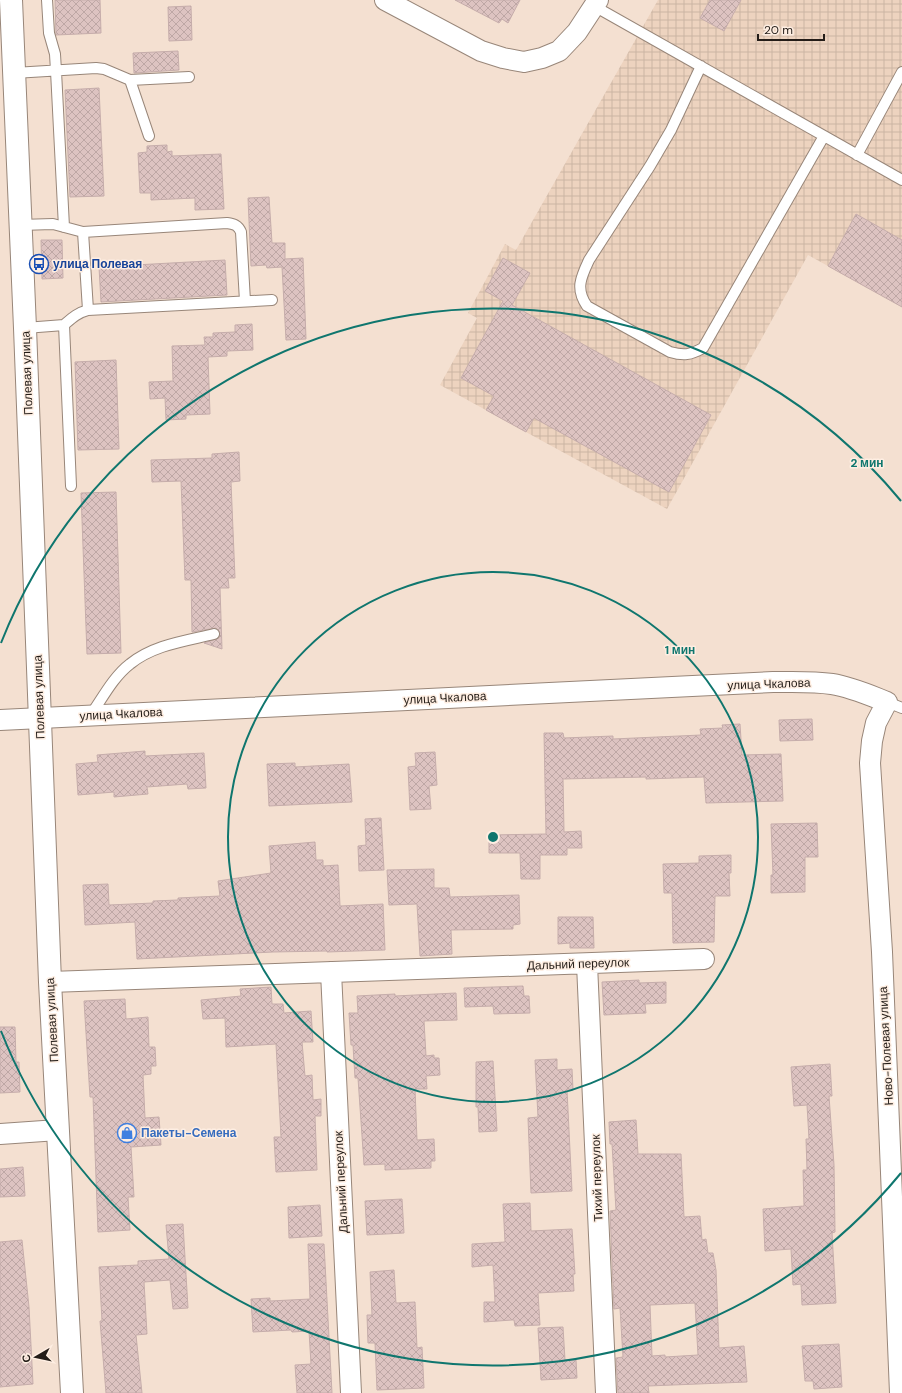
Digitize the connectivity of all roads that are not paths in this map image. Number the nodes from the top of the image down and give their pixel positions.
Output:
1 (11, 0) edge
2 (47, 0) edge
3 (385, 0) edge
4 (596, 3) edge
5 (701, 66) junction
6 (56, 71) junction
7 (902, 72) edge
8 (14, 73) junction
9 (189, 78) dead end
10 (130, 80) junction
11 (149, 136) dead end
12 (824, 136) junction
13 (857, 155) junction
14 (902, 180) edge
15 (20, 225) junction
16 (64, 227) junction
17 (83, 232) junction
18 (272, 300) dead end
19 (245, 301) junction
20 (88, 310) junction
21 (64, 325) junction
22 (25, 328) junction
23 (71, 486) dead end
24 (214, 634) dead end
25 (895, 705) edge
26 (90, 716) junction
27 (40, 718) junction
28 (0, 720) edge
29 (704, 959) dead end
30 (587, 964) junction
31 (331, 972) junction
32 (50, 982) junction
33 (58, 1130) junction
34 (0, 1134) edge
35 (72, 1393) edge
36 (351, 1393) edge
37 (606, 1393) edge
38 (900, 1393) edge

1 - 8 main road, Полевая улица
2 - 6 lane
3 - 4 street
4 - 5 lane
5 - 12 lane
5 - 12 lane
6 - 8 lane
6 - 10 lane
6 - 16 lane
7 - 13 lane
8 - 15 main road, Полевая улица
9 - 10 lane
10 - 11 lane
12 - 13 lane
13 - 14 lane
15 - 16 lane
15 - 22 main road, Полевая улица
16 - 17 lane
17 - 19 lane
17 - 20 lane
18 - 19 lane
19 - 20 lane
20 - 21 lane
21 - 22 lane
21 - 23 lane
22 - 27 main road, Полевая улица
24 - 26 lane
25 - 26 street, улица Чкалова
25 - 38 street, Ново-Полевая улица
26 - 27 street, улица Чкалова
27 - 28 street, улица Чкалова
27 - 32 main road, Полевая улица
29 - 30 street, Дальний переулок
30 - 31 street, Дальний переулок
30 - 37 street, Тихий переулок
31 - 32 street, Дальний переулок
31 - 36 street, Дальний переулок
32 - 33 main road, Полевая улица
33 - 34 street
33 - 35 main road, Полевая улица

